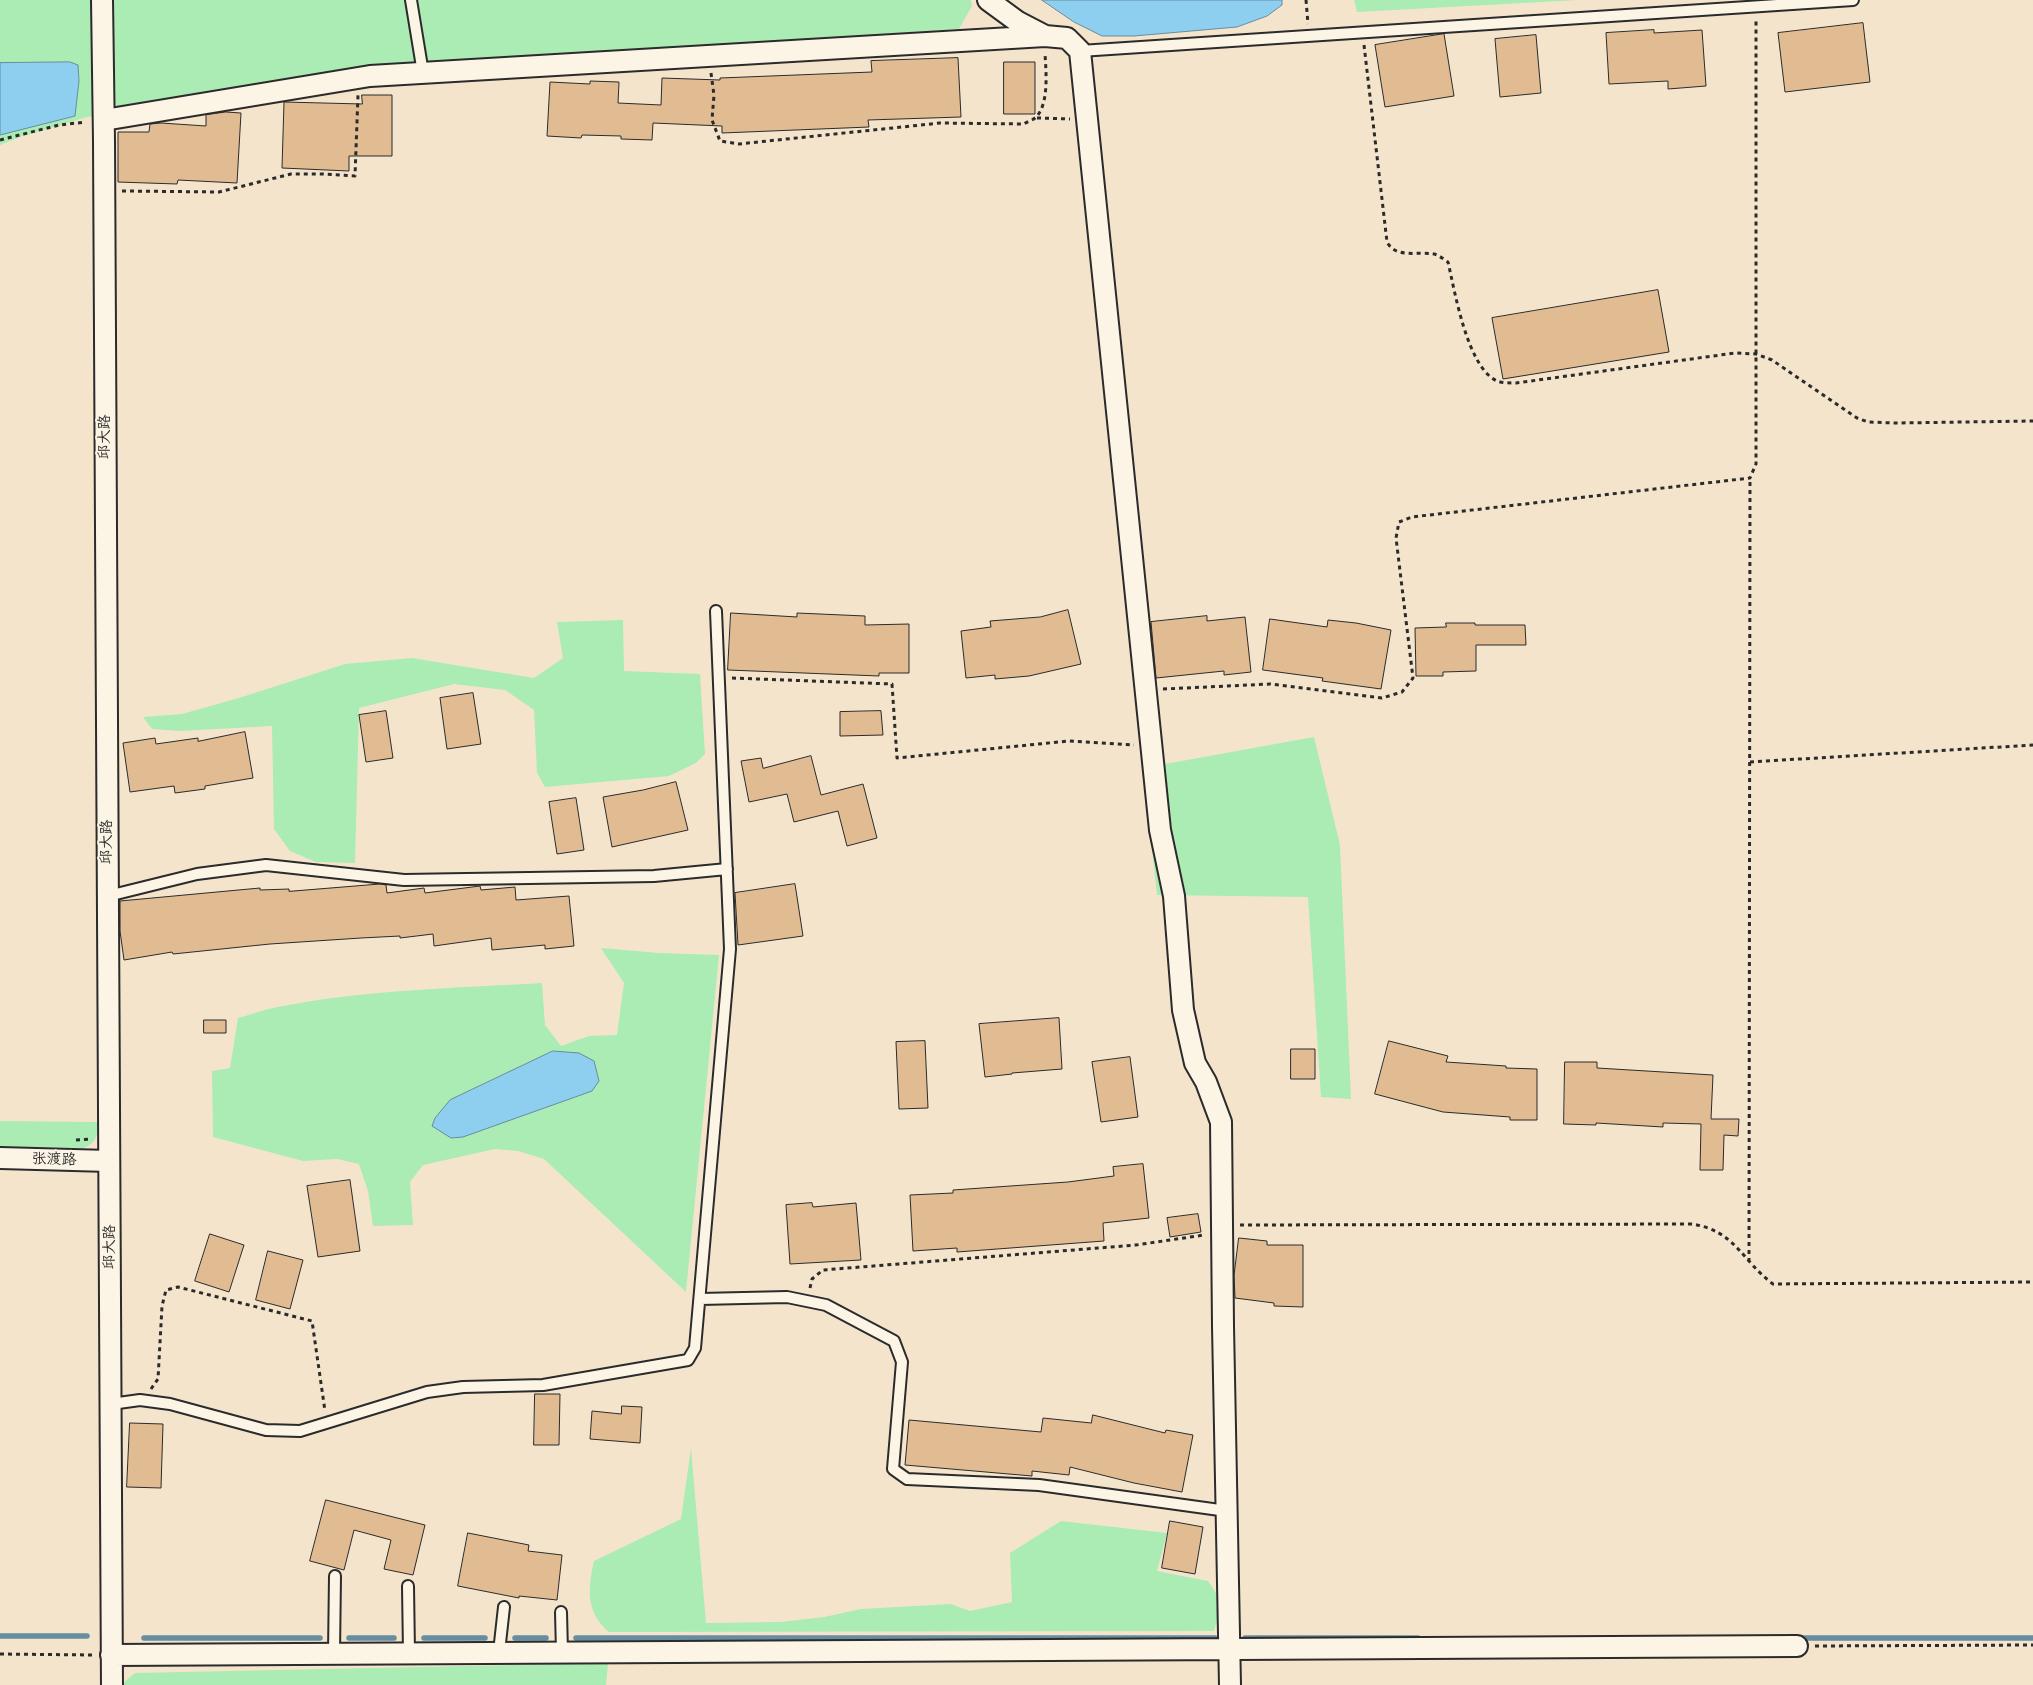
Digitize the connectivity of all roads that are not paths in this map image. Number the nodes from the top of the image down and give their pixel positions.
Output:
1 (102, 0) edge
2 (411, 0) edge
3 (988, 0) edge
4 (1853, 0) edge
5 (1756, 3) edge
6 (1045, 36) junction
7 (1080, 51) junction
8 (423, 73) junction
9 (104, 120) junction
10 (716, 611) dead end
11 (727, 868) junction
12 (108, 896) junction
13 (0, 1158) edge
14 (109, 1161) junction
15 (700, 1299) junction
16 (111, 1404) junction
17 (1227, 1511) junction
18 (335, 1576) dead end
19 (408, 1586) dead end
20 (504, 1607) dead end
21 (561, 1612) dead end
22 (1797, 1646) road end
23 (1230, 1648) junction
24 (499, 1652) junction
25 (562, 1652) junction
26 (334, 1653) junction
27 (409, 1653) junction
28 (112, 1655) junction
29 (112, 1685) edge
30 (1230, 1685) edge

1 - 9 street, 邱大路
2 - 8 lane
3 - 6 street
4 - 5 lane
5 - 7 lane
6 - 7 street
6 - 8 street
7 - 17 street
8 - 9 street
9 - 12 street, 邱大路
10 - 11 lane
11 - 12 lane
11 - 15 lane
12 - 14 street, 邱大路
13 - 14 street, 张渡路
14 - 16 street, 邱大路
15 - 16 lane
15 - 17 lane
16 - 28 street, 邱大路
17 - 23 street
18 - 26 lane
19 - 27 lane
20 - 24 lane
21 - 25 lane
22 - 23 street
23 - 25 street
23 - 30 street
24 - 25 street
24 - 27 street
26 - 27 street
26 - 28 street
28 - 29 street, 邱大路

